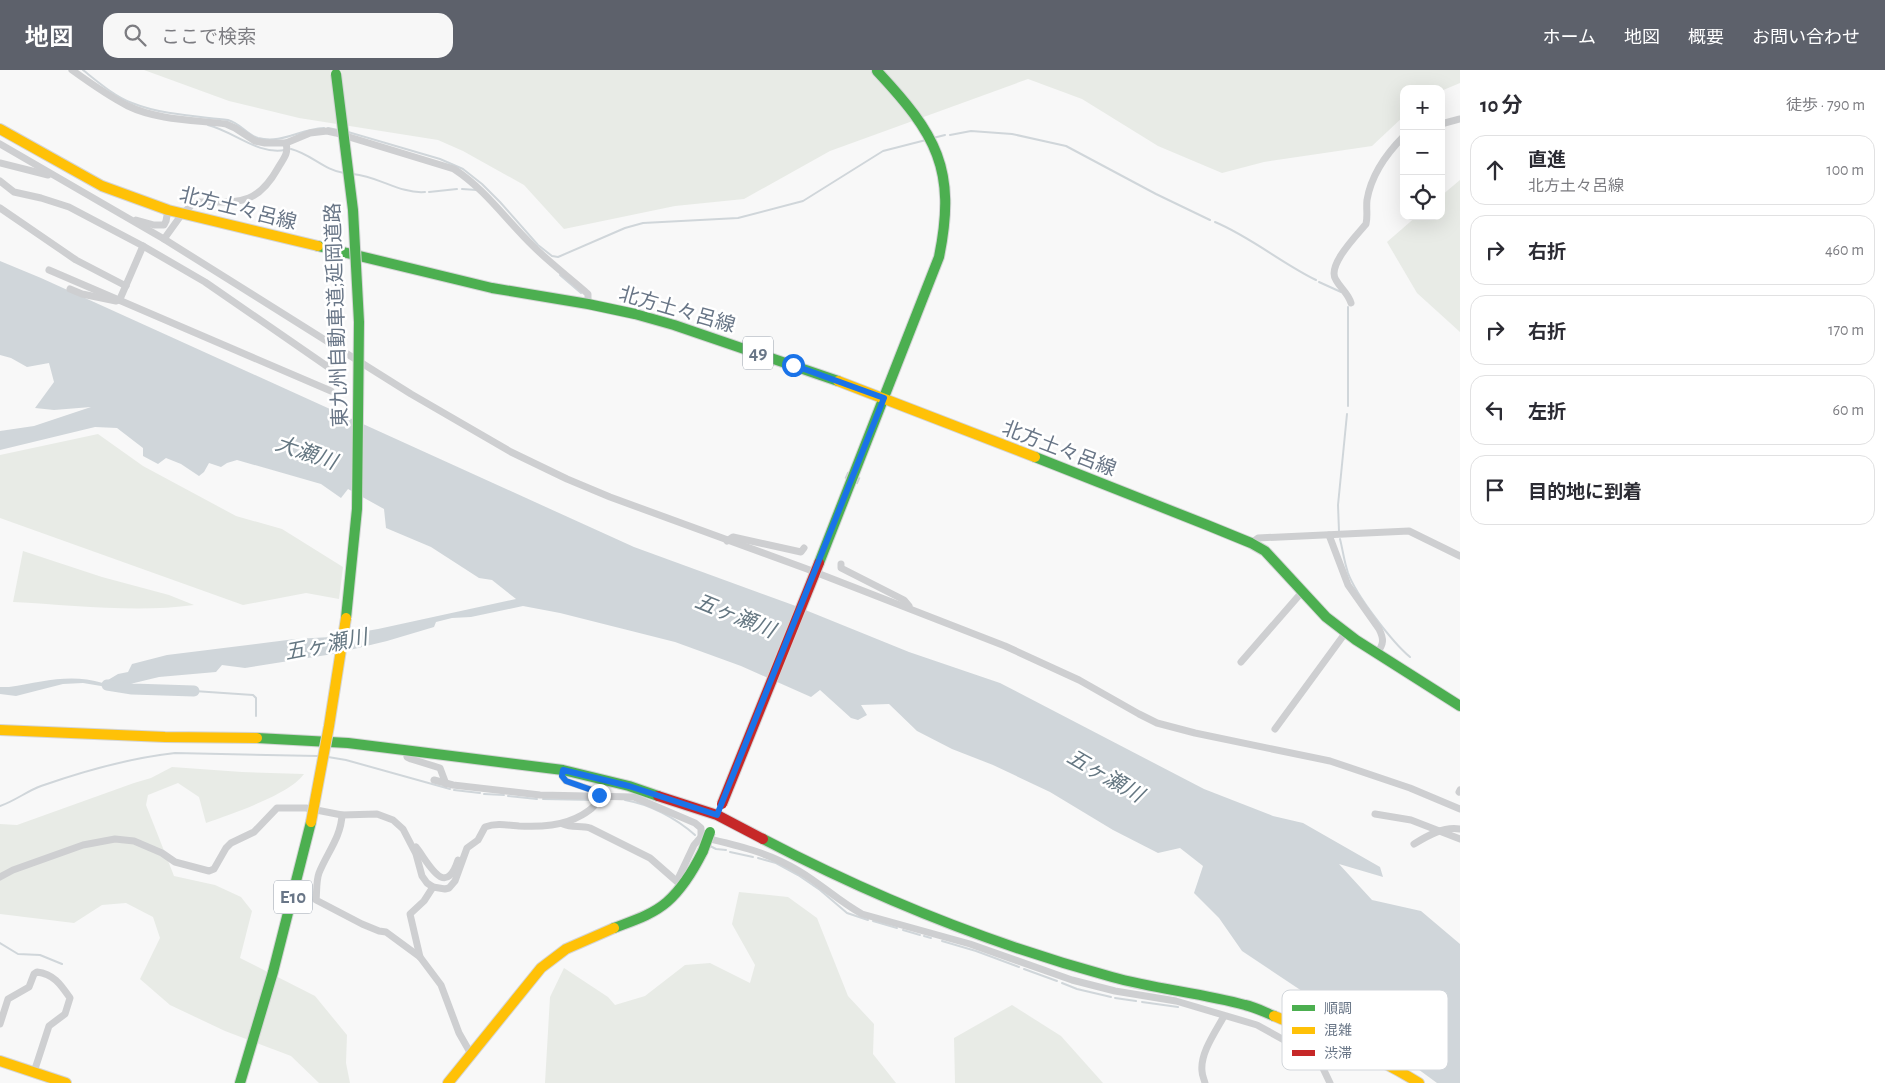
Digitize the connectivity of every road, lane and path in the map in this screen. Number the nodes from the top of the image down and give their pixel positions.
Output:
1 (72, 70) edge
2 (877, 70) edge
3 (336, 74) dead end
4 (1460, 119) edge
5 (1445, 123) edge
6 (0, 129) edge
7 (1400, 141) edge
8 (0, 144) edge
9 (286, 144) junction
10 (0, 163) edge
11 (55, 176) junction
12 (0, 181) edge
13 (0, 208) edge
14 (168, 210) junction
15 (182, 214) junction
16 (128, 219) junction
17 (164, 240) junction
18 (143, 246) junction
19 (50, 270) dead end
20 (126, 286) junction
21 (70, 289) dead end
22 (118, 300) junction
23 (1351, 303) dead end
24 (588, 304) junction
25 (331, 369) dead end
26 (331, 391) dead end
27 (884, 398) junction
28 (1329, 535) junction
29 (727, 540) junction
30 (1251, 543) junction
31 (804, 548) dead end
32 (1460, 556) edge
33 (841, 564) dead end
34 (1302, 592) junction
35 (911, 608) junction
36 (1346, 632) junction
37 (1377, 653) junction
38 (1241, 662) dead end
39 (1460, 706) edge
40 (1275, 729) dead end
41 (0, 730) edge
42 (406, 750) junction
43 (563, 770) junction
44 (434, 780) dead end
45 (446, 784) junction
46 (602, 795) junction
47 (1460, 809) edge
48 (1375, 814) dead end
49 (342, 815) junction
50 (717, 815) junction
51 (563, 824) junction
52 (1460, 829) edge
53 (1441, 831) junction
54 (706, 835) junction
55 (406, 836) junction
56 (1460, 839) edge
57 (1414, 844) dead end
58 (467, 848) junction
59 (0, 877) edge
60 (679, 884) junction
61 (433, 887) junction
62 (420, 957) junction
63 (273, 972) junction
64 (1264, 1011) junction
65 (1224, 1016) junction
66 (1282, 1019) edge
67 (0, 1024) edge
68 (257, 1025) junction
69 (1257, 1025) junction
70 (1282, 1039) edge
71 (471, 1054) junction
72 (0, 1061) edge
73 (1324, 1070) edge
74 (1399, 1070) edge
75 (34, 1072) junction
76 (66, 1083) edge
77 (234, 1083) edge
78 (240, 1083) edge
79 (246, 1083) edge
80 (448, 1083) edge
81 (1205, 1083) edge
82 (1330, 1083) edge
83 (1419, 1083) edge

1 - 9 street
2 - 27 main road
3 - 63 main road, 東九州自動車道;延岡道路 / E10, bridge
4 - 5 street
6 - 14 main road, 北方土々呂線 / 49
7 - 23 street
8 - 11 street
9 - 15 street
9 - 24 street
10 - 11 street
11 - 16 street
12 - 18 street
13 - 20 street
14 - 15 main road, 北方土々呂線 / 49
14 - 16 street
15 - 17 street
15 - 24 main road, 北方土々呂線 / 49
16 - 17 street
17 - 29 street
18 - 20 street
18 - 25 street
19 - 22 street
20 - 22 street
21 - 22 street
22 - 26 street
24 - 27 main road, 北方土々呂線 / 49
27 - 30 main road, 北方土々呂線 / 49
27 - 50 main road, bridge
28 - 30 street
28 - 32 street
28 - 37 street
29 - 31 street
29 - 35 street
30 - 34 main road, 北方土々呂線 / 49
33 - 35 street
34 - 36 main road, 北方土々呂線 / 49
34 - 38 street
35 - 47 street
36 - 37 main road, 北方土々呂線 / 49
36 - 40 street
37 - 39 main road, 北方土々呂線 / 49
41 - 42 main road
42 - 43 main road
42 - 45 street
43 - 46 street
43 - 50 main road
44 - 45 street
45 - 46 street
46 - 51 street
46 - 54 street
48 - 53 street
49 - 55 street
49 - 59 street
49 - 62 street
50 - 54 main road
50 - 64 main road
51 - 58 street
51 - 60 street
52 - 53 street
53 - 56 street
53 - 57 street
54 - 60 street
54 - 60 main road, bridge
54 - 65 street
55 - 58 street
55 - 61 street
58 - 61 street
60 - 71 main road
61 - 62 street
62 - 71 street
63 - 68 main road, 東九州自動車道;延岡道路 / E10
63 - 79 main road
64 - 66 main road
64 - 69 street
65 - 69 street
65 - 81 street
67 - 75 street
68 - 77 main road, 東九州自動車道;延岡道路 / E10
68 - 78 main road, 東九州自動車道;延岡道路 / E10
69 - 70 street
71 - 80 main road
72 - 75 main road
73 - 82 street
74 - 83 main road
75 - 76 main road

